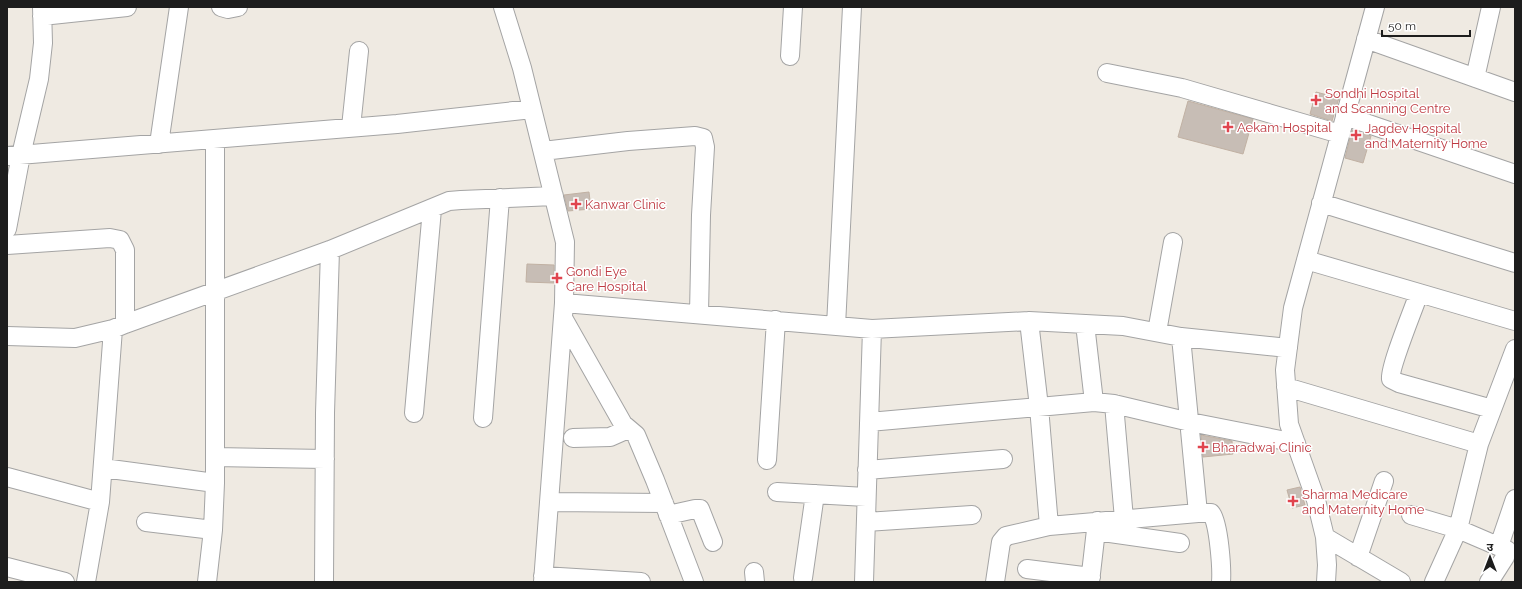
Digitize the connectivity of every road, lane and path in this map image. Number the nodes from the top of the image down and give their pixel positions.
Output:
1 (127, 7) edge
2 (179, 7) edge
3 (221, 7) edge
4 (238, 7) edge
5 (503, 7) edge
6 (793, 7) edge
7 (852, 7) edge
8 (1375, 7) edge
9 (1491, 7) edge
10 (42, 11) edge
11 (1366, 40) junction
12 (359, 51) dead end
13 (790, 56) dead end
14 (1106, 73) dead end
15 (1475, 78) junction
16 (1515, 92) edge
17 (532, 109) junction
18 (1345, 116) junction
19 (351, 127) junction
20 (1340, 134) junction
21 (214, 139) junction
22 (158, 144) junction
23 (543, 151) junction
24 (14, 156) edge
25 (1515, 174) edge
26 (554, 196) junction
27 (500, 198) junction
28 (1321, 203) junction
29 (432, 209) junction
30 (7, 229) edge
31 (1173, 242) dead end
32 (7, 245) edge
33 (330, 250) junction
34 (1306, 260) junction
35 (1515, 263) edge
36 (216, 290) junction
37 (1419, 293) junction
38 (563, 311) junction
39 (699, 314) junction
40 (776, 320) junction
41 (1029, 321) junction
42 (1515, 322) edge
43 (1085, 324) junction
44 (119, 326) junction
45 (836, 326) junction
46 (872, 329) junction
47 (1158, 332) junction
48 (7, 336) edge
49 (1181, 337) junction
50 (1288, 348) junction
51 (1515, 349) edge
52 (1286, 387) junction
53 (1094, 402) junction
54 (1114, 404) junction
55 (1039, 407) junction
56 (1492, 409) junction
57 (414, 413) dead end
58 (483, 418) dead end
59 (869, 422) junction
60 (1190, 422) junction
61 (628, 430) junction
62 (573, 438) dead end
63 (1296, 443) junction
64 (1479, 444) junction
65 (215, 457) junction
66 (325, 459) junction
67 (1003, 459) dead end
68 (768, 460) dead end
69 (103, 468) junction
70 (867, 470) junction
71 (7, 477) edge
72 (1384, 481) dead end
73 (215, 483) junction
74 (777, 492) dead end
75 (815, 494) junction
76 (866, 497) junction
77 (1515, 499) edge
78 (100, 502) junction
79 (549, 502) junction
80 (666, 509) junction
81 (1198, 513) junction
82 (1411, 514) dead end
83 (972, 515) dead end
84 (1124, 519) junction
85 (146, 522) dead end
86 (866, 522) junction
87 (1049, 526) junction
88 (1097, 526) junction
89 (1458, 529) junction
90 (213, 530) junction
91 (1325, 537) junction
92 (713, 542) dead end
93 (1180, 543) dead end
94 (1499, 546) junction
95 (1358, 557) junction
96 (7, 567) edge
97 (1027, 569) dead end
98 (803, 578) dead end
99 (543, 579) edge
100 (1091, 579) edge
101 (65, 582) edge
102 (86, 582) edge
103 (206, 582) edge
104 (324, 582) edge
105 (641, 582) edge
106 (694, 582) edge
107 (864, 582) edge
108 (995, 582) edge
109 (1221, 582) edge
110 (1326, 582) edge
111 (1401, 582) edge
112 (1434, 582) edge
113 (1489, 582) edge

1 - 10 street
2 - 22 street
3 - 4 street
5 - 17 street
6 - 13 street
7 - 45 street
8 - 11 street
9 - 15 street
10 - 24 street
11 - 15 street
11 - 18 street
12 - 19 street
14 - 20 street
15 - 16 street
17 - 19 street
17 - 23 street
18 - 20 street
18 - 25 street
19 - 21 street
20 - 28 street
21 - 22 street
21 - 36 street
22 - 24 street
23 - 26 street
23 - 39 street
24 - 30 street
26 - 27 street
26 - 38 street
27 - 29 street
27 - 58 street
28 - 34 street
28 - 35 street
29 - 33 street
29 - 57 street
31 - 47 street
32 - 44 street
33 - 36 street
33 - 66 street
34 - 37 street
34 - 50 street
36 - 44 street
36 - 65 street
37 - 42 street
37 - 56 street
38 - 39 street
38 - 61 street
38 - 79 street
39 - 40 street
40 - 45 street
40 - 68 street
41 - 43 street
41 - 46 street
41 - 55 street
43 - 47 street
43 - 53 street
44 - 48 street
44 - 69 street
45 - 46 street
46 - 59 street
47 - 49 street
49 - 50 street
49 - 60 street
50 - 52 street
51 - 56 street
52 - 63 street
52 - 64 street
53 - 54 street
53 - 55 street
54 - 60 street
54 - 84 street
55 - 59 street
55 - 87 street
56 - 64 street
59 - 70 street
60 - 63 street
60 - 81 street
61 - 62 street
61 - 80 street
63 - 91 street
64 - 89 street
65 - 66 street
65 - 73 street
66 - 104 street
67 - 70 street
69 - 73 street
69 - 78 street
70 - 76 street
71 - 78 street
72 - 95 street
73 - 90 street
74 - 75 street
75 - 76 street
75 - 98 street
76 - 86 street
77 - 94 street
78 - 102 street
79 - 80 street
79 - 99 street
80 - 92 street
80 - 106 street
81 - 84 street
81 - 109 street
82 - 89 street
83 - 86 street
84 - 88 street
85 - 90 street
86 - 107 street
87 - 88 street
87 - 108 street
88 - 93 street
88 - 100 street
89 - 94 street
89 - 112 street
90 - 103 street
91 - 95 street
91 - 110 street
94 - 113 street
95 - 111 street
96 - 101 street
97 - 100 street
99 - 105 street

